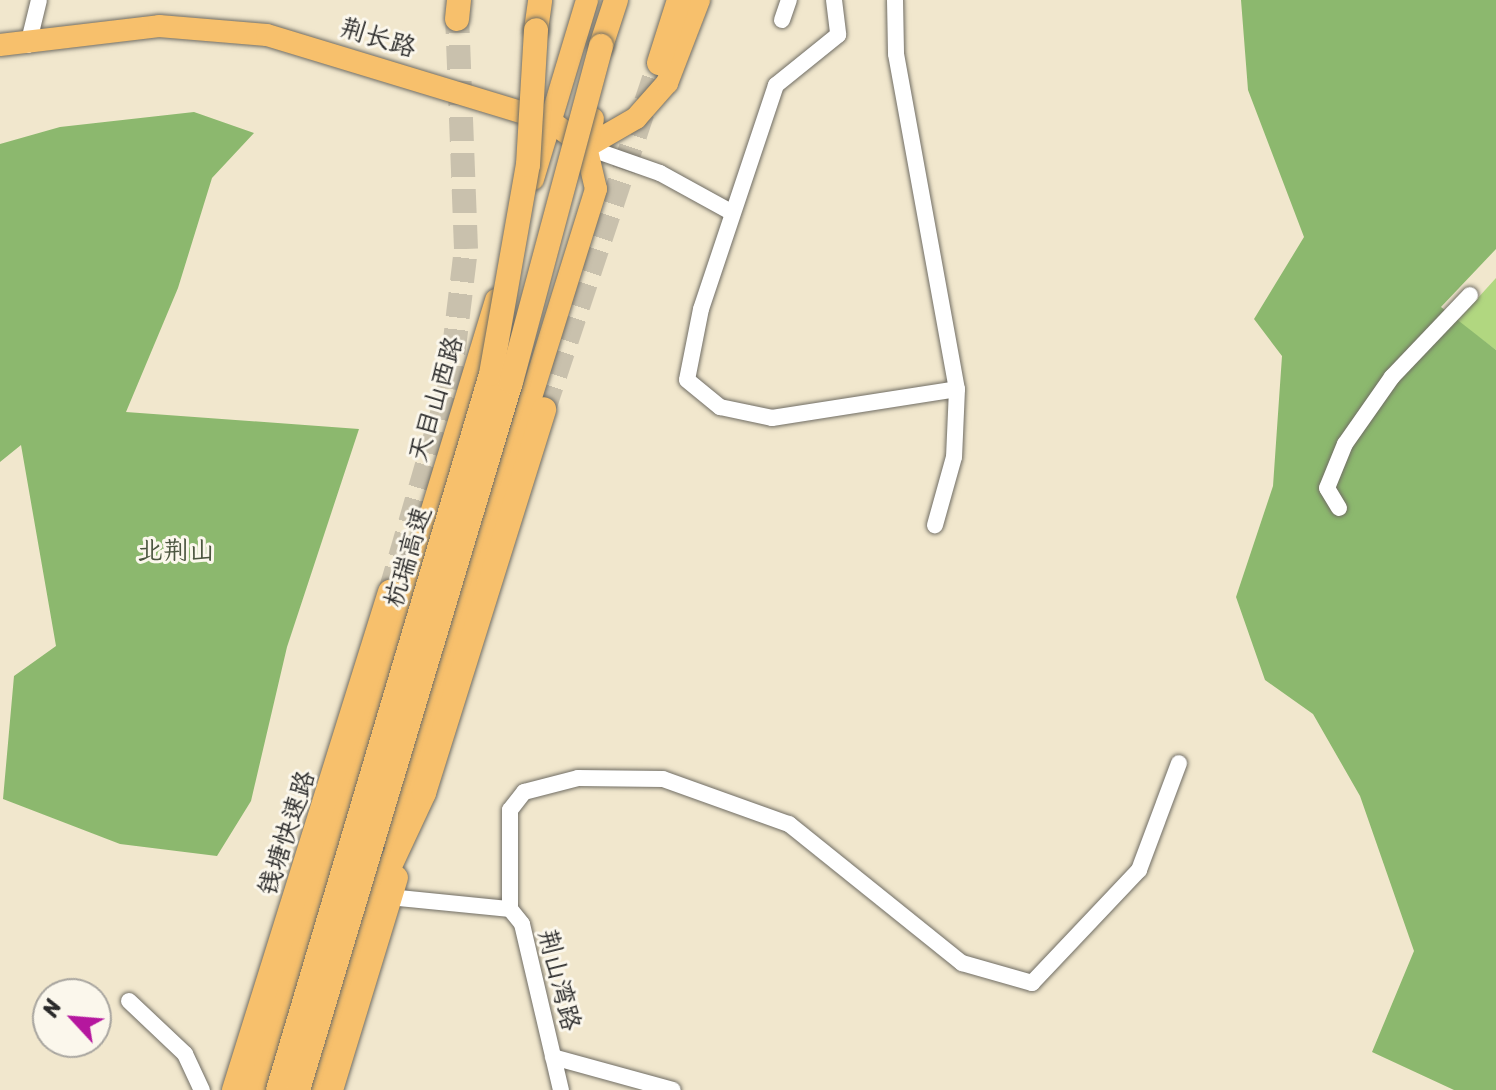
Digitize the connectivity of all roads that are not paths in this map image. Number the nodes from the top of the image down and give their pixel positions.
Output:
1 (39, 0) edge
2 (532, 0) edge
3 (540, 0) edge
4 (587, 0) edge
5 (614, 0) edge
6 (626, 0) edge
7 (679, 0) edge
8 (699, 0) edge
9 (789, 0) edge
10 (834, 0) edge
11 (895, 0) edge
12 (782, 20) dead end
13 (536, 30) junction
14 (0, 45) edge
15 (28, 45) junction
16 (659, 63) tunnel mouth
17 (550, 121) junction
18 (586, 147) junction
19 (731, 212) junction
20 (1470, 295) dead end
21 (957, 389) junction
22 (544, 409) tunnel mouth
23 (1339, 508) dead end
24 (935, 525) dead end
25 (390, 592) tunnel mouth
26 (1179, 763) dead end
27 (382, 896) junction
28 (510, 909) junction
29 (129, 1001) dead end
30 (553, 1057) junction
31 (202, 1090) edge
32 (234, 1090) edge
33 (255, 1090) edge
34 (278, 1090) edge
35 (298, 1090) edge
36 (319, 1090) edge
37 (331, 1090) edge
38 (561, 1090) edge
39 (673, 1090) edge

1 - 15 street
2 - 13 highway
3 - 13 highway
4 - 17 main road, 天目山西路
5 - 35 highway, 杭瑞高速, bridge
6 - 18 main road
7 - 16 highway
8 - 18 main road
9 - 12 street
10 - 19 street
11 - 21 street
13 - 34 highway, 杭瑞高速, bridge
14 - 15 main road, 荆长路
15 - 17 main road, 荆长路
17 - 18 main road, 荆长路
17 - 33 main road, 天目山西路
18 - 19 street
18 - 27 main road
19 - 21 street
20 - 23 street
21 - 24 street
22 - 27 highway
25 - 32 highway, 钱塘快速路
26 - 28 street
27 - 28 street, 荆山湾路
27 - 36 main road
27 - 37 highway
28 - 30 street, 荆山湾路
29 - 31 street
30 - 38 street, 荆山湾路
30 - 39 street

